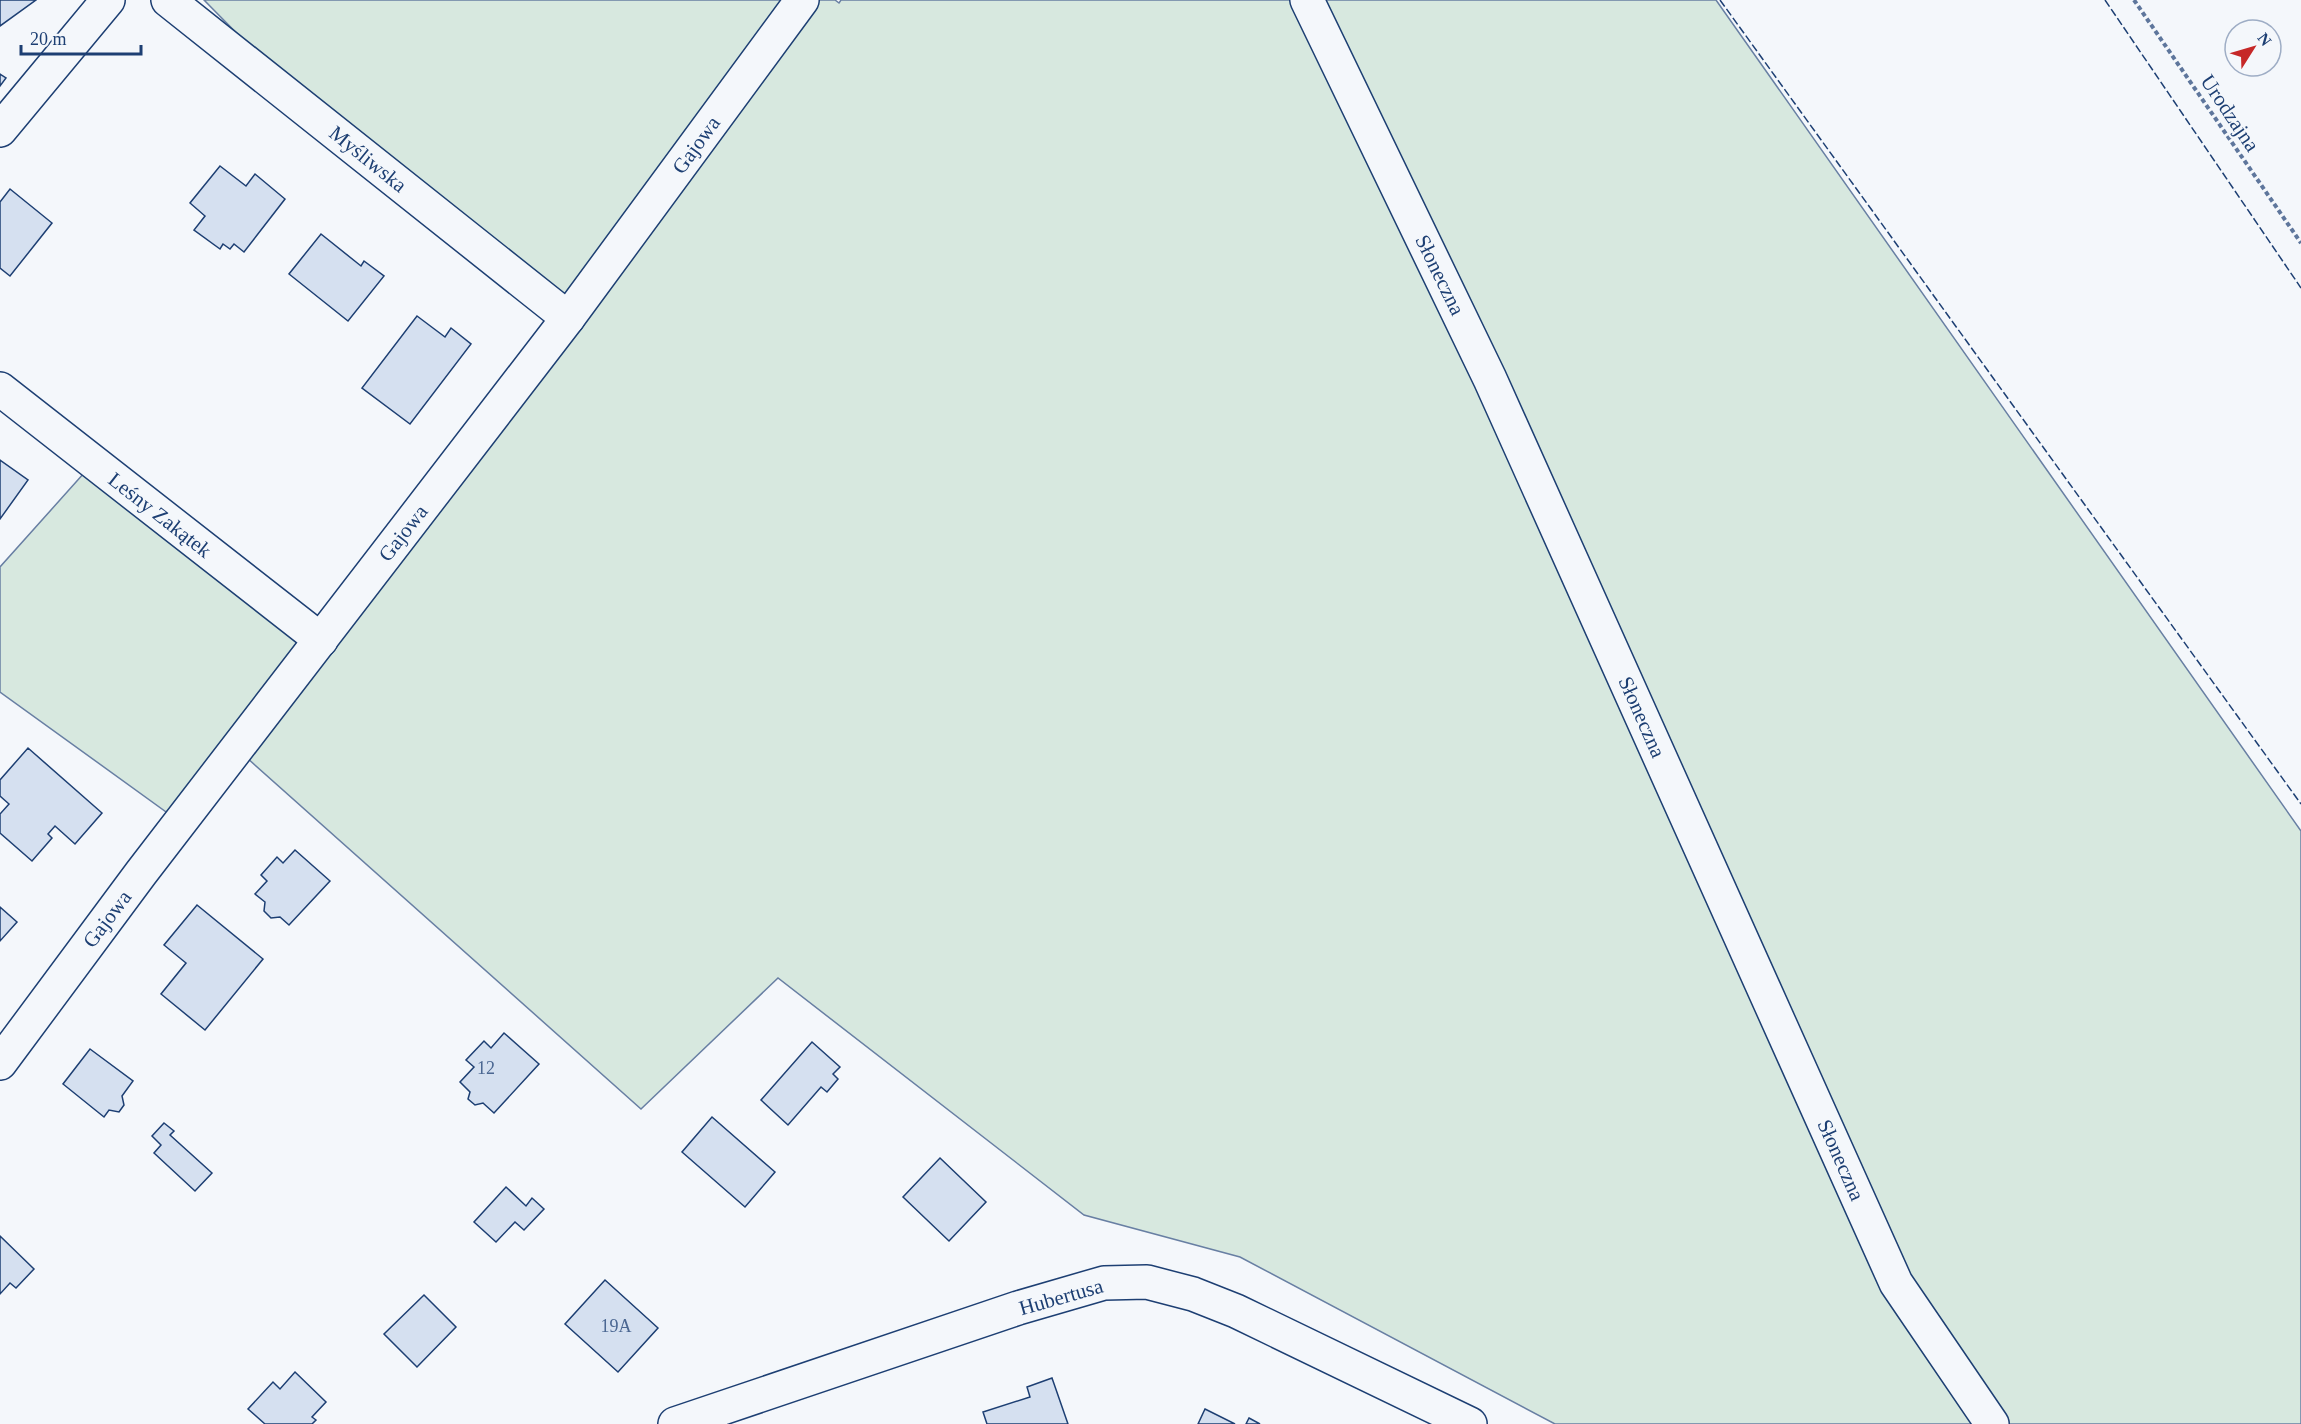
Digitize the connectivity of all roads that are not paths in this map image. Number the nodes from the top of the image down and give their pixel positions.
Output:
1 (108, 0) edge
2 (168, 0) edge
3 (802, 0) edge
4 (1307, 0) edge
5 (0, 130) edge
6 (568, 318) junction
7 (0, 389) edge
8 (321, 640) junction
9 (0, 1063) edge
10 (675, 1424) edge
11 (1470, 1424) edge
12 (1992, 1424) edge

1 - 5 street
2 - 6 street, Myśliwska
3 - 6 street, Gajowa
4 - 12 street, Słoneczna
6 - 8 street, Gajowa
7 - 8 street, Leśny Zakątek
8 - 9 street, Gajowa
10 - 11 street, Hubertusa

